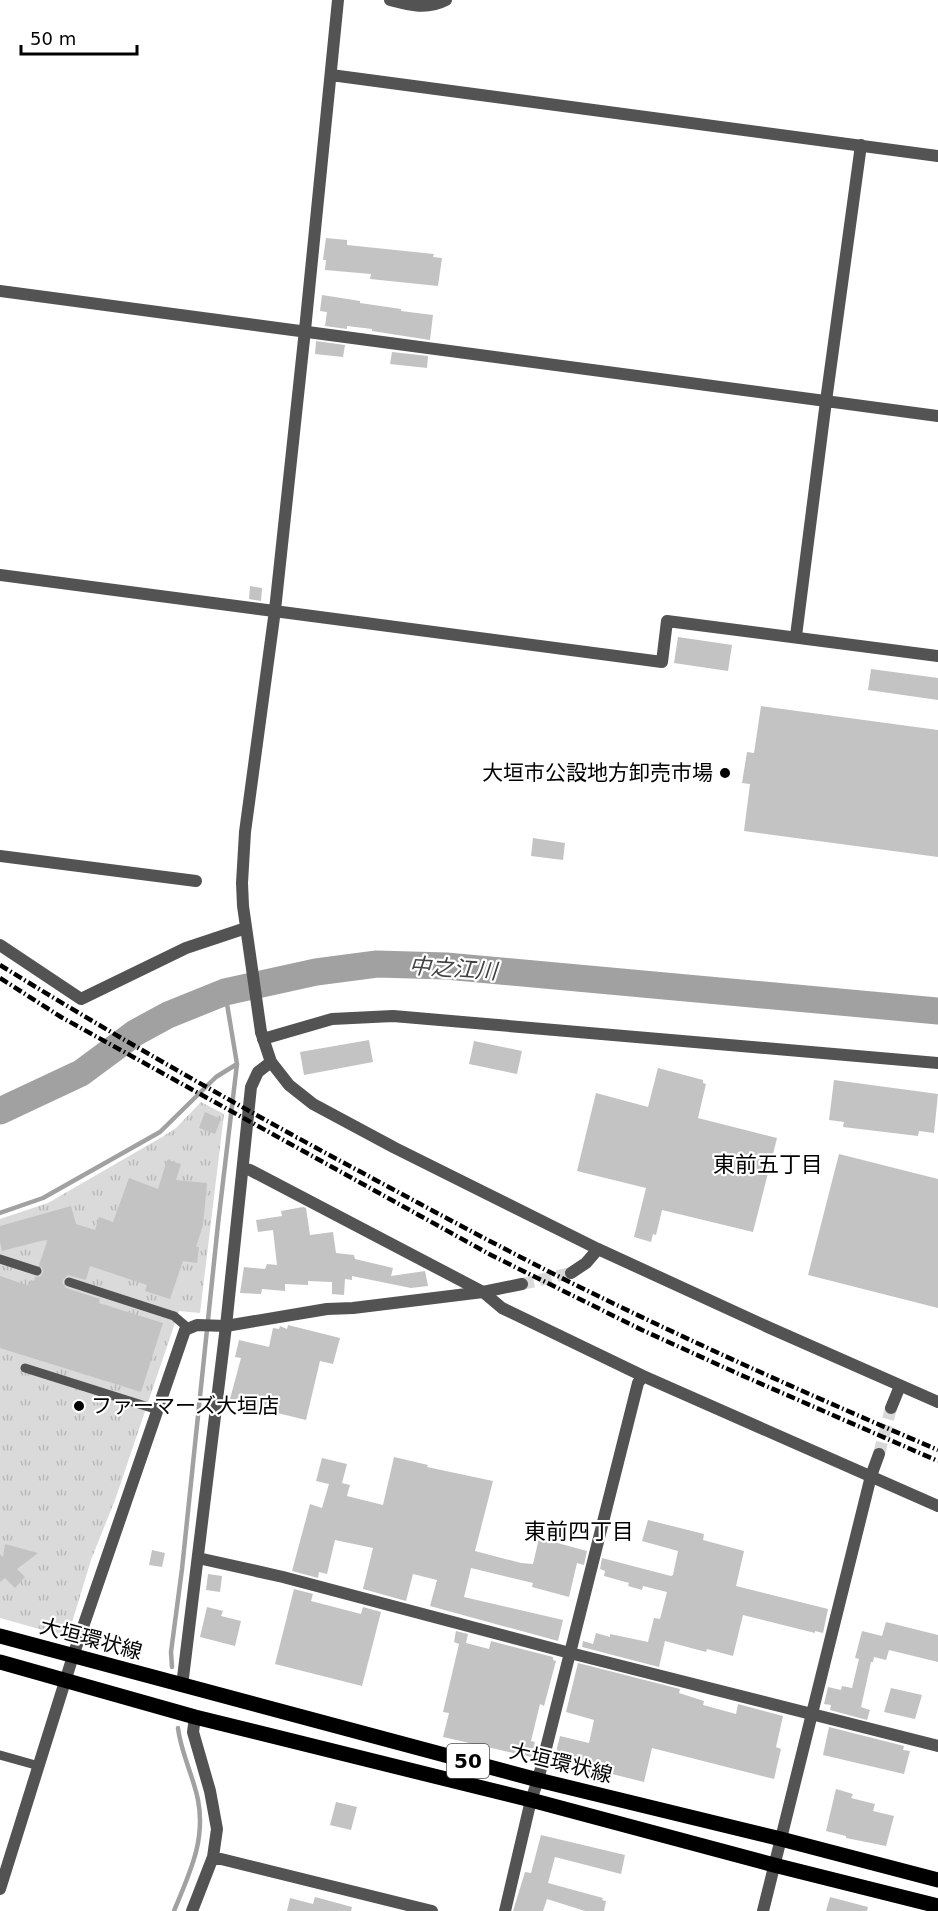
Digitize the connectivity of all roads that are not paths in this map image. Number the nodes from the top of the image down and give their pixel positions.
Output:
1 (338, 0) edge
2 (390, 0) edge
3 (446, 0) edge
4 (331, 75) junction
5 (861, 145) junction
6 (938, 156) edge
7 (0, 291) edge
8 (305, 330) junction
9 (826, 401) junction
10 (938, 416) edge
11 (0, 574) edge
12 (275, 610) junction
13 (796, 636) junction
14 (938, 656) edge
15 (0, 856) edge
16 (196, 881) dead end
17 (246, 928) junction
18 (0, 945) edge
19 (262, 1035) junction
20 (271, 1062) junction
21 (938, 1063) edge
22 (243, 1168) junction
23 (598, 1249) junction
24 (0, 1259) edge
25 (37, 1271) dead end
26 (571, 1273) tunnel mouth
27 (69, 1282) dead end
28 (522, 1284) tunnel mouth
29 (483, 1292) junction
30 (193, 1326) junction
31 (222, 1326) junction
32 (25, 1368) dead end
33 (643, 1376) junction
34 (900, 1386) junction
35 (938, 1402) edge
36 (891, 1408) tunnel mouth
37 (158, 1410) junction
38 (879, 1454) tunnel mouth
39 (871, 1476) junction
40 (938, 1506) edge
41 (198, 1557) junction
42 (0, 1636) edge
43 (570, 1653) junction
44 (73, 1656) junction
45 (0, 1662) edge
46 (65, 1681) junction
47 (182, 1686) junction
48 (813, 1715) junction
49 (195, 1717) junction
50 (938, 1746) edge
51 (0, 1755) edge
52 (39, 1766) junction
53 (538, 1780) junction
54 (531, 1800) junction
55 (781, 1839) junction
56 (213, 1857) junction
57 (774, 1865) junction
58 (938, 1880) edge
59 (0, 1889) edge
60 (938, 1906) edge
61 (192, 1911) edge
62 (432, 1911) edge
63 (505, 1911) edge
64 (762, 1911) edge

1 - 4 street
2 - 3 street
4 - 5 street
4 - 8 street
5 - 6 street
5 - 9 street
7 - 8 street
8 - 9 street
8 - 12 street
9 - 10 street
9 - 13 street
11 - 12 street
12 - 13 street
12 - 17 street
13 - 14 street
15 - 16 street
17 - 18 street
17 - 19 street
19 - 20 street
19 - 21 street
20 - 22 street
20 - 23 street
22 - 29 street
22 - 31 street
23 - 26 street
23 - 34 street
24 - 25 lane
27 - 30 lane
28 - 29 street
29 - 31 street
29 - 33 street
30 - 31 street
30 - 37 street
31 - 41 street
32 - 37 lane
33 - 39 street
33 - 43 street
34 - 35 street
34 - 36 street
37 - 44 street
38 - 39 street
39 - 40 street
39 - 48 street
41 - 43 street
41 - 47 street
42 - 44 main road, 大垣環状線 / 50
43 - 48 street
43 - 53 street
44 - 46 street
44 - 47 main road, 大垣環状線 / 50
45 - 46 main road, 大垣環状線 / 50
46 - 49 main road, 大垣環状線 / 50
46 - 52 street
47 - 53 main road, 大垣環状線 / 50
48 - 50 street
48 - 55 street
49 - 54 main road, 大垣環状線 / 50
49 - 56 street
51 - 52 lane
52 - 59 street
53 - 54 street
53 - 55 main road, 大垣環状線 / 50
54 - 57 main road, 大垣環状線 / 50
54 - 63 street
55 - 57 street
55 - 58 main road, 大垣環状線 / 50
56 - 61 street
56 - 62 street
57 - 60 main road, 大垣環状線 / 50
57 - 64 street

